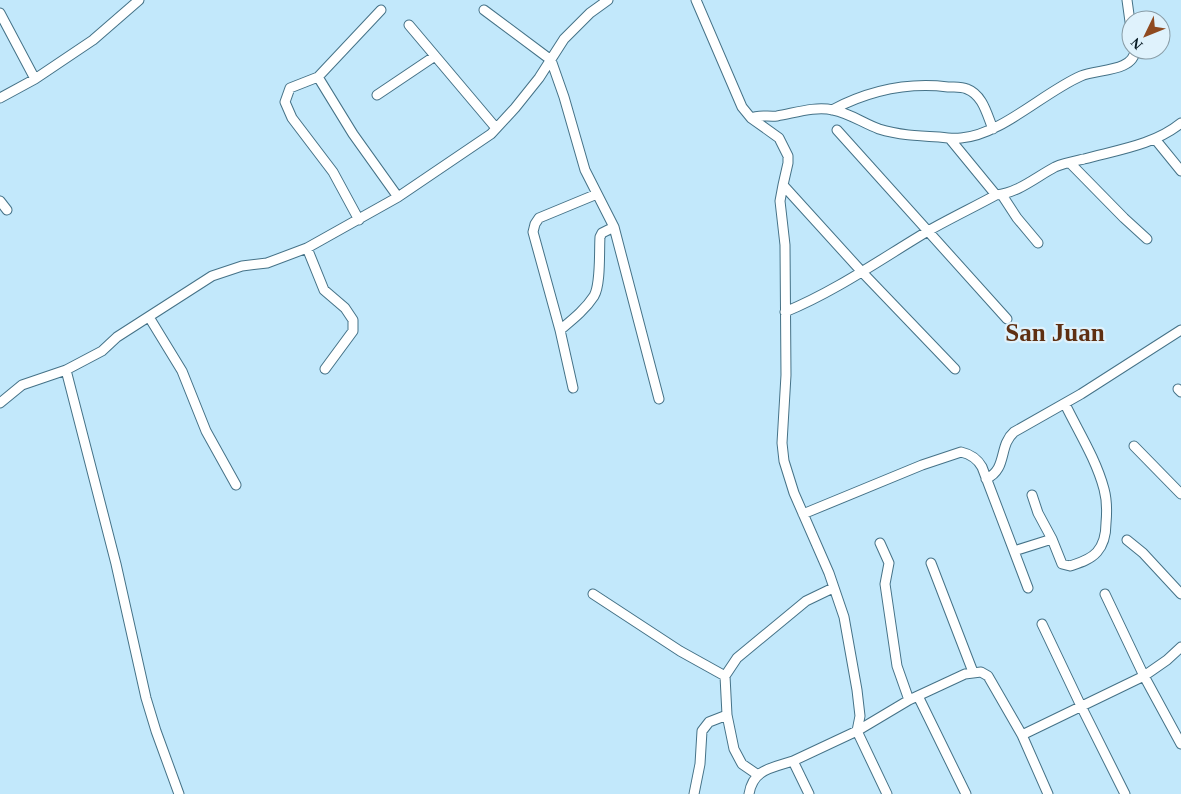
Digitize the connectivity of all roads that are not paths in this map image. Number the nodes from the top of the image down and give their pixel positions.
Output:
1 (139, 0) edge
2 (608, 0) edge
3 (696, 0) edge
4 (381, 10) dead end
5 (484, 10) dead end
6 (0, 12) edge
7 (409, 25) dead end
8 (435, 56) junction
9 (551, 60) junction
10 (1132, 60) edge
11 (318, 77) junction
12 (35, 79) junction
13 (377, 95) dead end
14 (0, 98) edge
15 (832, 110) junction
16 (751, 118) junction
17 (1181, 123) edge
18 (496, 128) junction
19 (993, 129) junction
20 (838, 130) dead end
21 (950, 139) junction
22 (1155, 139) junction
23 (1070, 163) junction
24 (1181, 171) edge
25 (782, 184) junction
26 (597, 194) junction
27 (999, 195) junction
28 (398, 197) junction
29 (0, 201) edge
30 (7, 210) dead end
31 (359, 220) junction
32 (614, 227) junction
33 (929, 231) junction
34 (1147, 238) dead end
35 (1038, 243) dead end
36 (307, 248) junction
37 (862, 272) junction
38 (785, 312) junction
39 (149, 317) junction
40 (1007, 319) dead end
41 (560, 330) junction
42 (1181, 330) edge
43 (325, 369) dead end
44 (955, 369) dead end
45 (66, 370) junction
46 (572, 388) dead end
47 (659, 399) dead end
48 (0, 403) edge
49 (1064, 404) junction
50 (1134, 446) dead end
51 (986, 479) junction
52 (236, 485) dead end
53 (1181, 494) edge
54 (1032, 495) dead end
55 (803, 514) junction
56 (1052, 539) junction
57 (1127, 540) dead end
58 (880, 543) dead end
59 (1014, 551) junction
60 (931, 562) dead end
61 (833, 588) junction
62 (1028, 588) dead end
63 (593, 594) dead end
64 (1105, 594) dead end
65 (1181, 594) edge
66 (1042, 624) dead end
67 (1181, 647) edge
68 (973, 672) junction
69 (725, 676) junction
70 (1144, 676) junction
71 (918, 696) junction
72 (909, 700) junction
73 (1081, 706) junction
74 (727, 715) junction
75 (857, 731) junction
76 (1022, 735) junction
77 (1181, 744) edge
78 (793, 761) junction
79 (758, 775) junction
80 (179, 794) edge
81 (694, 794) edge
82 (749, 794) edge
83 (809, 794) edge
84 (887, 794) edge
85 (966, 794) edge
86 (1048, 794) edge
87 (1125, 794) edge

1 - 12 street
2 - 9 street
3 - 16 street
4 - 11 street
5 - 9 street
6 - 12 street
7 - 8 street
8 - 13 street
8 - 18 street
9 - 18 street
9 - 26 street
10 - 19 street
11 - 28 street
11 - 31 street
12 - 14 street
15 - 16 street
15 - 19 street
15 - 21 street
16 - 25 street
17 - 22 street
18 - 28 street
19 - 21 street
20 - 33 street
21 - 27 street
22 - 23 street
22 - 24 street
23 - 27 street
23 - 34 street
25 - 37 street
25 - 38 street
26 - 32 street
26 - 41 street
27 - 33 street
27 - 35 street
28 - 31 street
29 - 30 street
31 - 36 street
32 - 41 street
32 - 47 street
33 - 37 street
33 - 40 street
36 - 39 street
36 - 43 street
37 - 38 street
37 - 44 street
38 - 55 street
39 - 45 street
39 - 52 street
41 - 46 street
42 - 49 street
45 - 48 street
45 - 80 street
49 - 51 street
49 - 56 street
50 - 53 street
51 - 55 street
51 - 59 street
54 - 56 street
55 - 61 street
56 - 59 street
57 - 65 street
58 - 72 street
59 - 62 street
60 - 68 street
61 - 69 street
61 - 75 street
63 - 69 street
64 - 70 street
66 - 73 street
67 - 70 street
68 - 71 street
68 - 76 street
69 - 74 street
70 - 73 street
70 - 77 street
71 - 72 street
71 - 85 street
72 - 75 street
73 - 76 street
73 - 87 street
74 - 79 street
74 - 81 street
75 - 78 street
75 - 84 street
76 - 86 street
78 - 79 street
78 - 83 street
79 - 82 street

